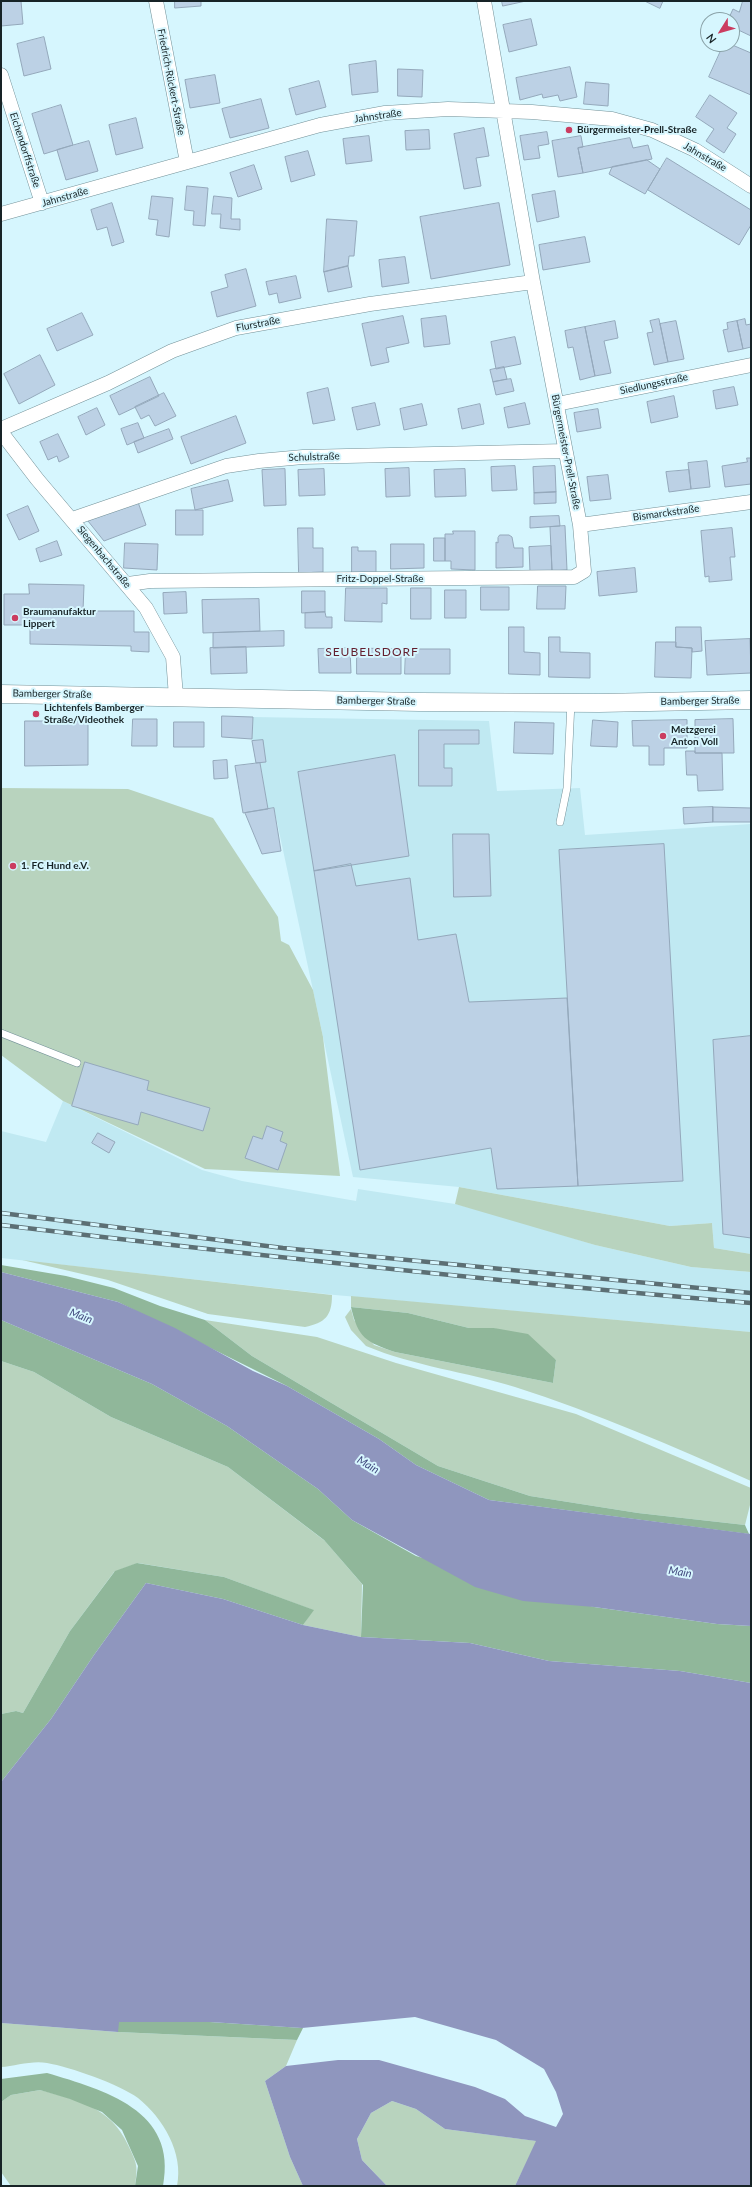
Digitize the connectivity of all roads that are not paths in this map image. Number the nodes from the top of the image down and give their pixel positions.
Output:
1 (156, 1) edge
2 (484, 1) edge
3 (1, 75) edge
4 (502, 110) junction
5 (187, 162) junction
6 (749, 180) edge
7 (42, 203) junction
8 (1, 214) edge
9 (533, 282) junction
10 (751, 364) edge
11 (556, 404) junction
12 (1, 429) edge
13 (1, 432) edge
14 (565, 451) junction
15 (751, 502) edge
16 (72, 519) junction
17 (580, 525) junction
18 (128, 584) junction
19 (1, 694) edge
20 (176, 697) junction
21 (751, 700) edge
22 (571, 702) junction
23 (560, 822) dead end
24 (1, 1033) edge
25 (77, 1062) dead end

1 - 5 street, Friedrich-Rückert-Straße
2 - 4 street, Bürgermeister-Prell-Straße
3 - 7 street, Eichendorffstraße
4 - 5 street, Jahnstraße
4 - 6 street, Jahnstraße
4 - 9 street, Bürgermeister-Prell-Straße
5 - 7 street, Jahnstraße
7 - 8 street, Jahnstraße
9 - 11 street, Bürgermeister-Prell-Straße
9 - 12 street, Flurstraße
10 - 11 street, Siedlungsstraße
11 - 14 street, Bürgermeister-Prell-Straße
13 - 16 street, Siegenbachstraße
14 - 16 street, Schulstraße
14 - 17 street, Bürgermeister-Prell-Straße
15 - 17 street, Bismarckstraße
16 - 18 street, Siegenbachstraße
17 - 18 street, Fritz-Doppel-Straße
18 - 20 street, Siegenbachstraße
19 - 20 street, Bamberger Straße
20 - 22 street, Bamberger Straße
21 - 22 street, Bamberger Straße
22 - 23 lane
24 - 25 lane

